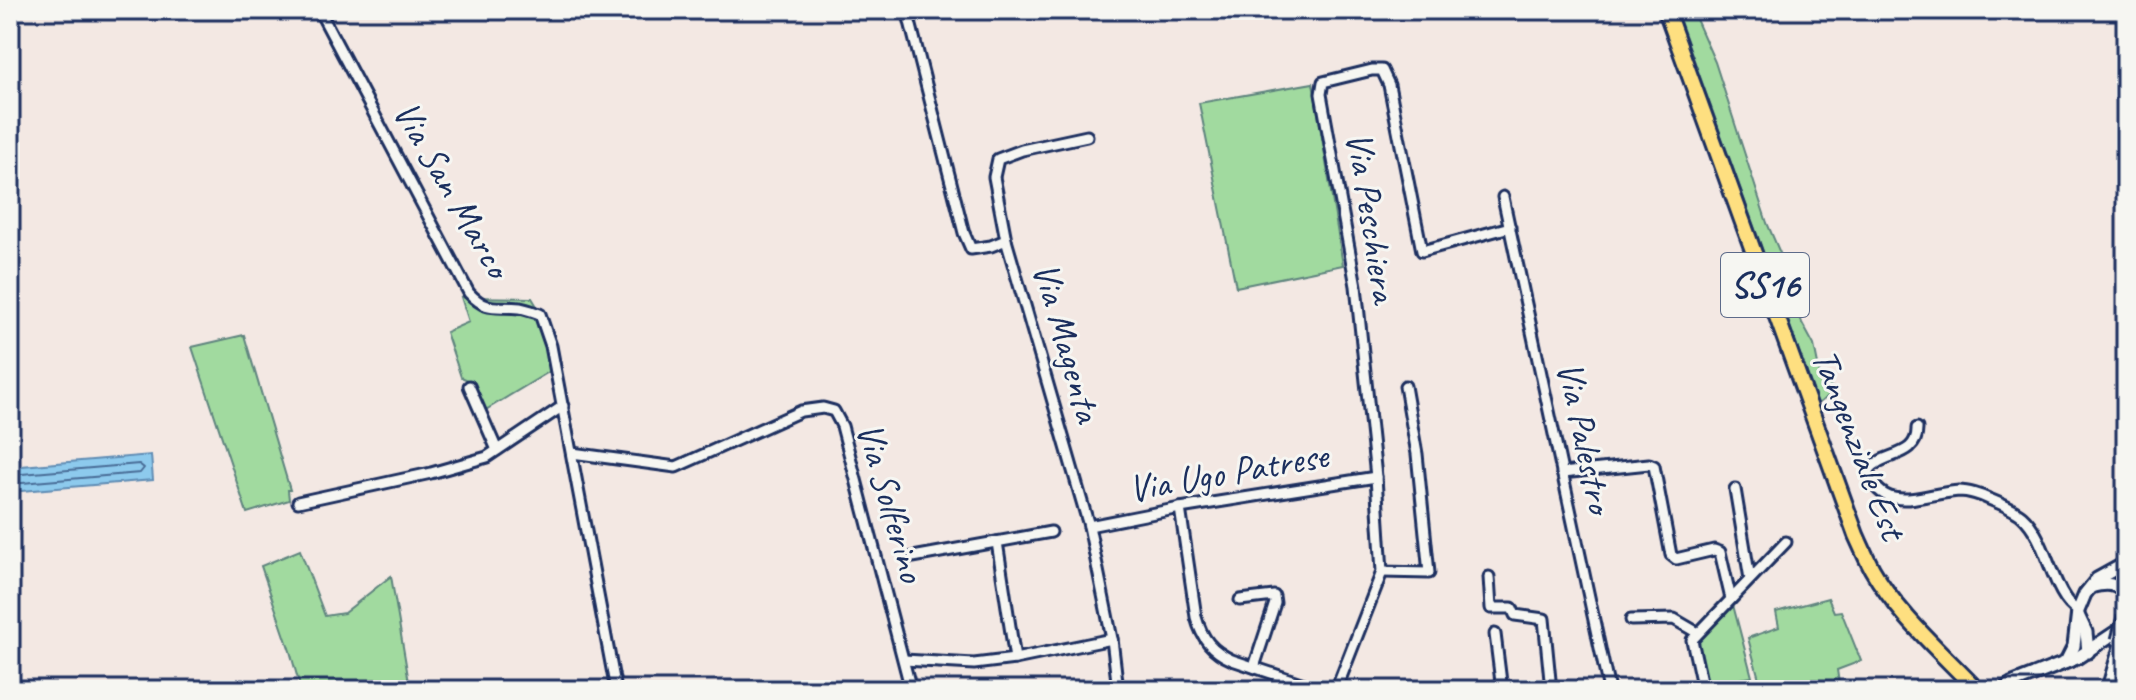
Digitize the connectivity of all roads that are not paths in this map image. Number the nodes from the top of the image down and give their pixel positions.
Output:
1 (319, 10) edge
2 (907, 10) edge
3 (1666, 10) edge
4 (1087, 136) dead end
5 (1503, 197) dead end
6 (1510, 227) junction
7 (1006, 240) junction
8 (469, 386) dead end
9 (1405, 386) dead end
10 (563, 406) junction
11 (1917, 428) dead end
12 (497, 450) junction
13 (572, 453) junction
14 (1562, 473) junction
15 (1376, 477) junction
16 (1735, 489) dead end
17 (298, 502) dead end
18 (1180, 508) junction
19 (1089, 526) junction
20 (1051, 532) dead end
21 (997, 542) junction
22 (1786, 542) dead end
23 (913, 557) dead end
24 (2126, 563) edge
25 (1382, 572) junction
26 (1489, 577) dead end
27 (1750, 579) junction
28 (2090, 587) junction
29 (2126, 595) edge
30 (1731, 599) junction
31 (1240, 600) dead end
32 (2078, 613) junction
33 (1631, 620) dead end
34 (2121, 631) edge
35 (1698, 633) junction
36 (1495, 634) dead end
37 (2081, 634) junction
38 (1112, 639) junction
39 (2088, 652) junction
40 (1015, 659) junction
41 (904, 660) junction
42 (2066, 662) junction
43 (1254, 667) junction
44 (616, 690) edge
45 (911, 690) edge
46 (1118, 690) edge
47 (1322, 690) edge
48 (1336, 690) edge
49 (1502, 690) edge
50 (1551, 690) edge
51 (1609, 690) edge
52 (1703, 690) edge
53 (1977, 690) edge
54 (2002, 690) edge
55 (2108, 690) edge

1 - 10 street, Via San Marco
2 - 7 street, Via Magenta
3 - 53 main road, Tangenziale Est / SS16
4 - 7 street
5 - 6 street, Via Palestro
6 - 14 street, Via Palestro
6 - 15 street, Via Peschiera
7 - 19 street, Via Magenta
8 - 12 street
9 - 25 street
10 - 12 street
10 - 13 street, Via San Marco
11 - 32 street
12 - 17 street
13 - 41 street, Via Solferino
13 - 44 street, Via San Marco
14 - 30 street
14 - 51 street, Via Palestro
15 - 18 street, Via Ugo Patrese
15 - 25 street, Via Peschiera
16 - 27 street
18 - 19 street, Via Ugo Patrese
18 - 43 street
19 - 38 street, Via Magenta
20 - 21 street
21 - 23 street
21 - 40 street
22 - 27 street
24 - 28 street
25 - 48 street, Via Peschiera
26 - 50 street
27 - 30 street
28 - 29 street
28 - 32 street
30 - 35 street
31 - 43 street
32 - 37 street
33 - 35 street
34 - 37 street
34 - 39 street
34 - 55 main road
35 - 52 street
36 - 49 street
37 - 39 street
37 - 42 street
38 - 40 street
38 - 46 street, Via Magenta
39 - 42 street
40 - 41 street
41 - 45 street, Via Solferino
42 - 54 street
43 - 47 street

